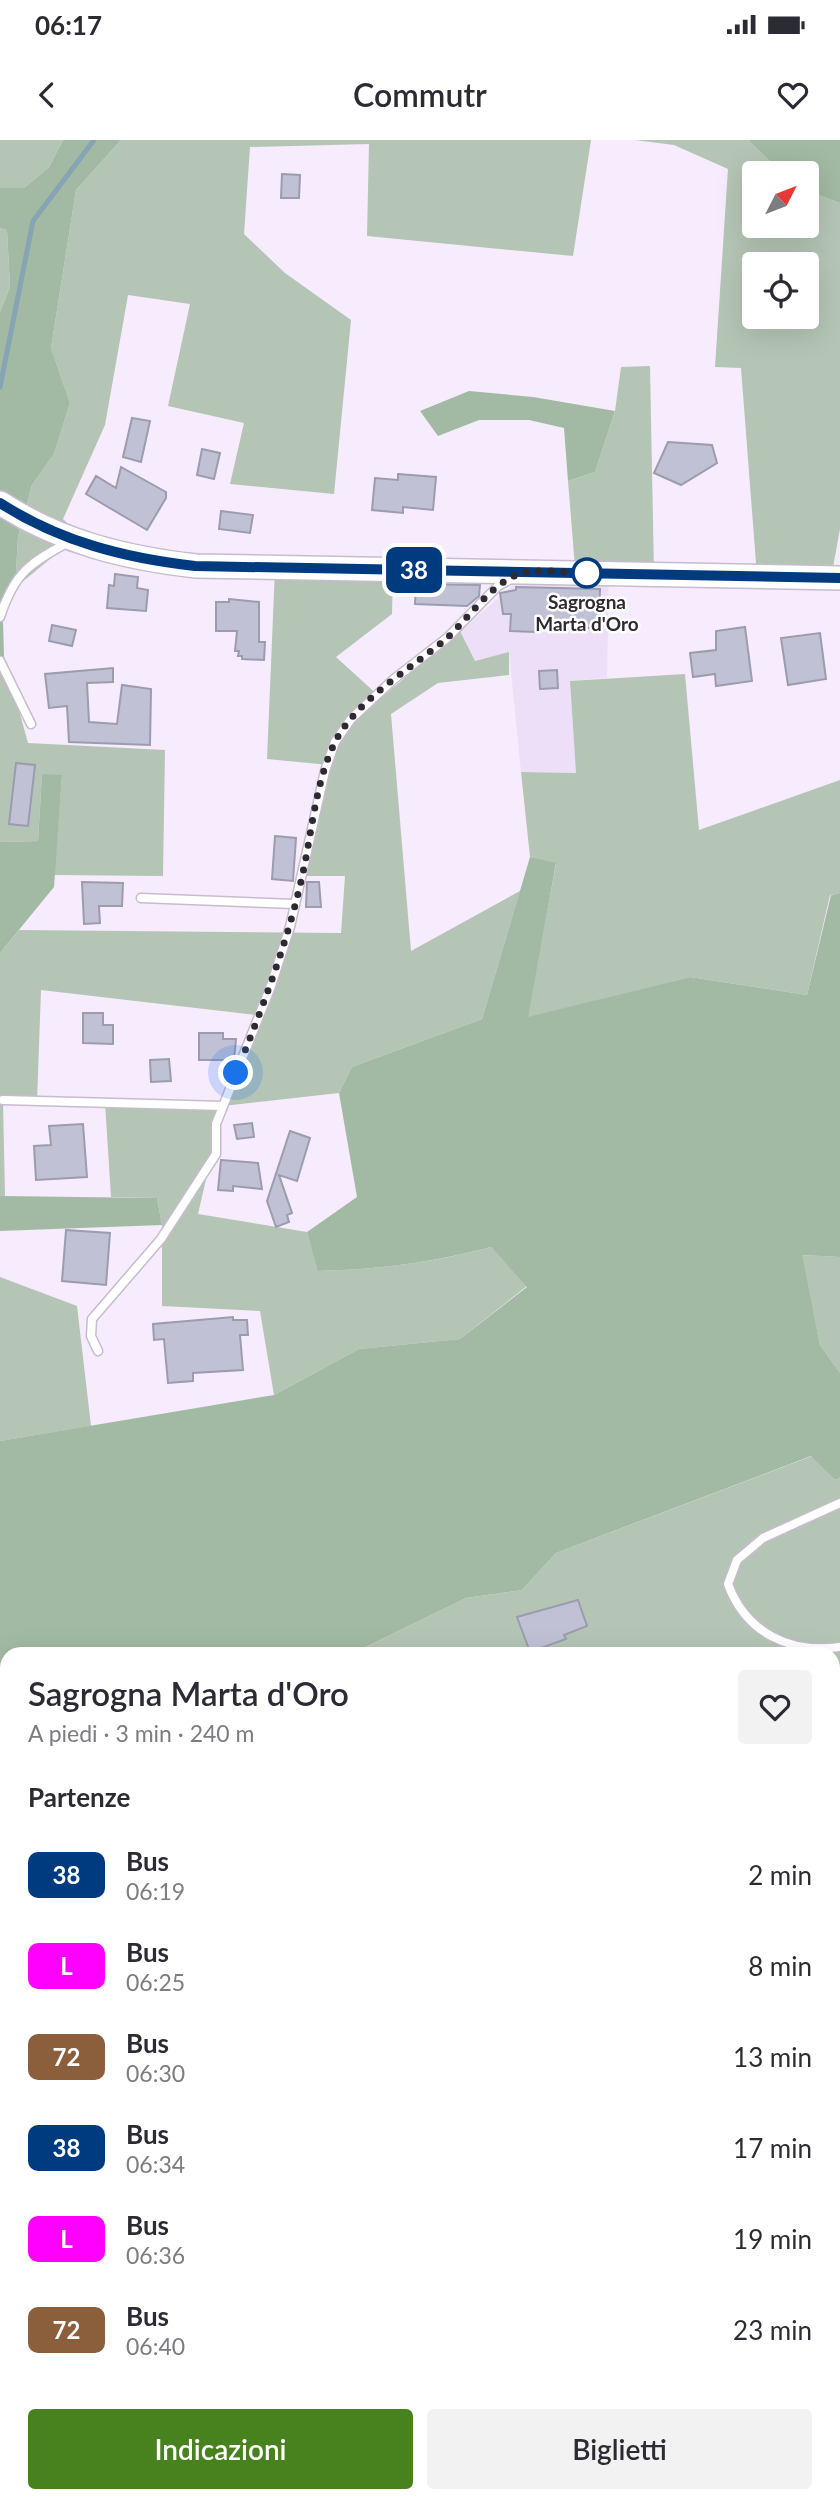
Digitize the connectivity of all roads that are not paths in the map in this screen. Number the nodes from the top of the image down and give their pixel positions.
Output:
1 (0, 503) edge
2 (73, 540) junction
3 (526, 572) junction
4 (840, 578) edge
5 (0, 617) edge
6 (0, 661) edge
7 (31, 724) dead end
8 (141, 898) dead end
9 (295, 904) junction
10 (3, 1100) dead end
11 (223, 1106) junction
12 (99, 1350) dead end
13 (840, 1503) edge
14 (800, 1647) edge

1 - 2 main road
2 - 3 main road
2 - 5 lane
3 - 4 main road
3 - 9 lane
6 - 7 lane
8 - 9 lane
9 - 11 lane
10 - 11 lane
11 - 12 lane
13 - 14 lane

